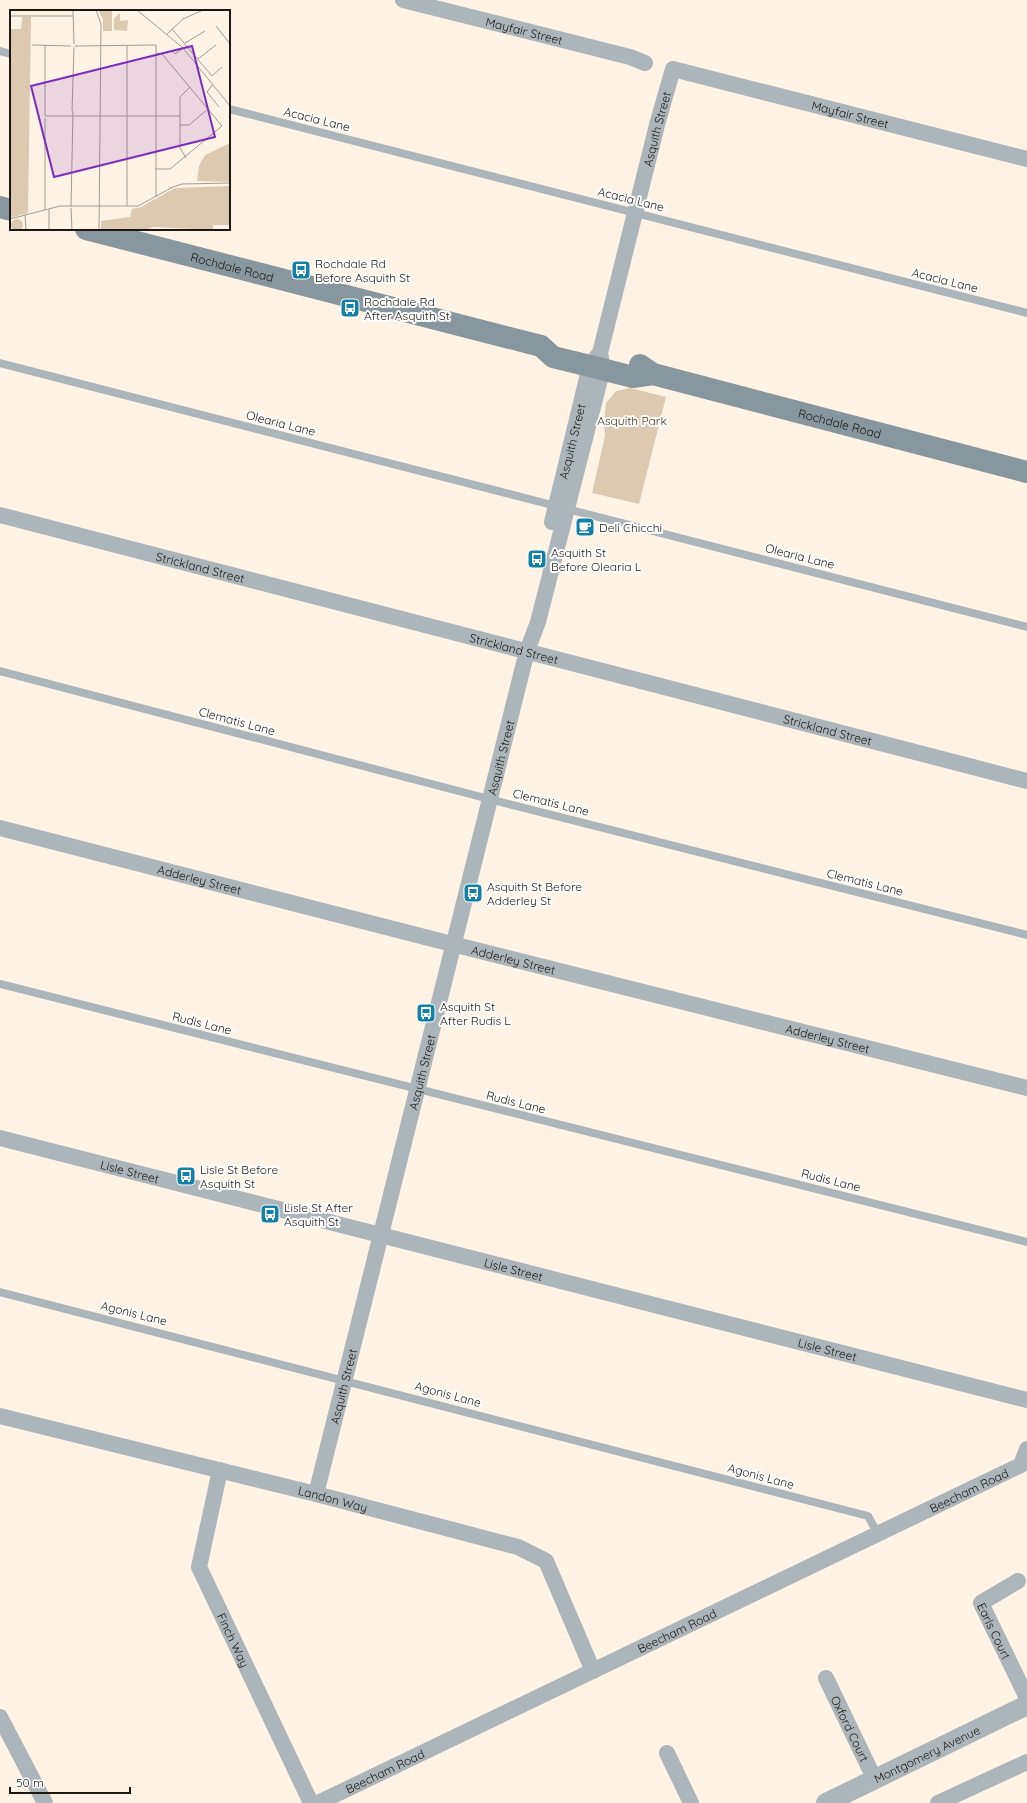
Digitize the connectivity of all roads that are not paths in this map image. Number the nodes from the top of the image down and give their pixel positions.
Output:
1 (403, 0) edge
2 (0, 51) edge
3 (10, 54) edge
4 (645, 63) dead end
5 (673, 69) joint
6 (230, 109) edge
7 (1027, 159) edge
8 (0, 207) edge
9 (10, 210) edge
10 (635, 212) junction
11 (90, 230) edge
12 (1027, 313) edge
13 (598, 362) junction
14 (0, 364) edge
15 (1027, 472) edge
16 (562, 507) junction
17 (0, 515) edge
18 (1027, 627) edge
19 (527, 651) junction
20 (0, 671) edge
21 (1027, 781) edge
22 (489, 799) junction
23 (0, 828) edge
24 (1027, 936) edge
25 (452, 944) junction
26 (0, 984) edge
27 (1027, 1088) edge
28 (417, 1089) junction
29 (0, 1138) edge
30 (381, 1236) junction
31 (1027, 1242) edge
32 (0, 1292) edge
33 (344, 1379) junction
34 (1027, 1400) edge
35 (0, 1416) edge
36 (1027, 1449) edge
37 (220, 1470) junction
38 (316, 1494) junction
39 (878, 1534) junction
40 (1018, 1582) dead end
41 (593, 1671) junction
42 (826, 1678) dead end
43 (1027, 1698) edge
44 (1027, 1705) edge
45 (0, 1717) edge
46 (667, 1753) dead end
47 (1027, 1762) edge
48 (875, 1780) junction
49 (45, 1803) edge
50 (311, 1803) edge
51 (318, 1803) edge
52 (691, 1803) edge
53 (826, 1803) edge
54 (938, 1803) edge

1 - 4 street, Mayfair Street
2 - 3 lane
5 - 7 street, Mayfair Street
5 - 10 street, Asquith Street
6 - 10 lane, Acacia Lane
8 - 9 main road
10 - 12 lane, Acacia Lane
10 - 13 street, Asquith Street
11 - 13 main road, Rochdale Road
13 - 15 main road, Rochdale Road
13 - 16 street, Asquith Street
14 - 16 lane, Olearia Lane
16 - 18 lane, Olearia Lane
16 - 19 street, Asquith Street
17 - 19 street, Strickland Street
19 - 21 street, Strickland Street
19 - 22 street, Asquith Street
20 - 22 lane, Clematis Lane
22 - 24 lane, Clematis Lane
22 - 25 street, Asquith Street
23 - 25 street, Adderley Street
25 - 27 street, Adderley Street
25 - 28 street, Asquith Street
26 - 28 lane, Rudis Lane
28 - 30 street, Asquith Street
28 - 31 lane, Rudis Lane
29 - 30 street, Lisle Street
30 - 33 street, Asquith Street
30 - 34 street, Lisle Street
32 - 33 lane, Agonis Lane
33 - 38 street, Asquith Street
33 - 39 lane, Agonis Lane
35 - 37 street, Landon Way
36 - 39 street, Beecham Road
37 - 38 street, Landon Way
37 - 50 street, Finch Way
38 - 41 street, Landon Way
39 - 41 street, Beecham Road
40 - 43 street, Earls Court
41 - 51 street, Beecham Road
42 - 48 street, Oxford Court
44 - 48 street, Montgomery Avenue
45 - 49 street
46 - 52 street
47 - 54 street
48 - 53 street, Montgomery Avenue

